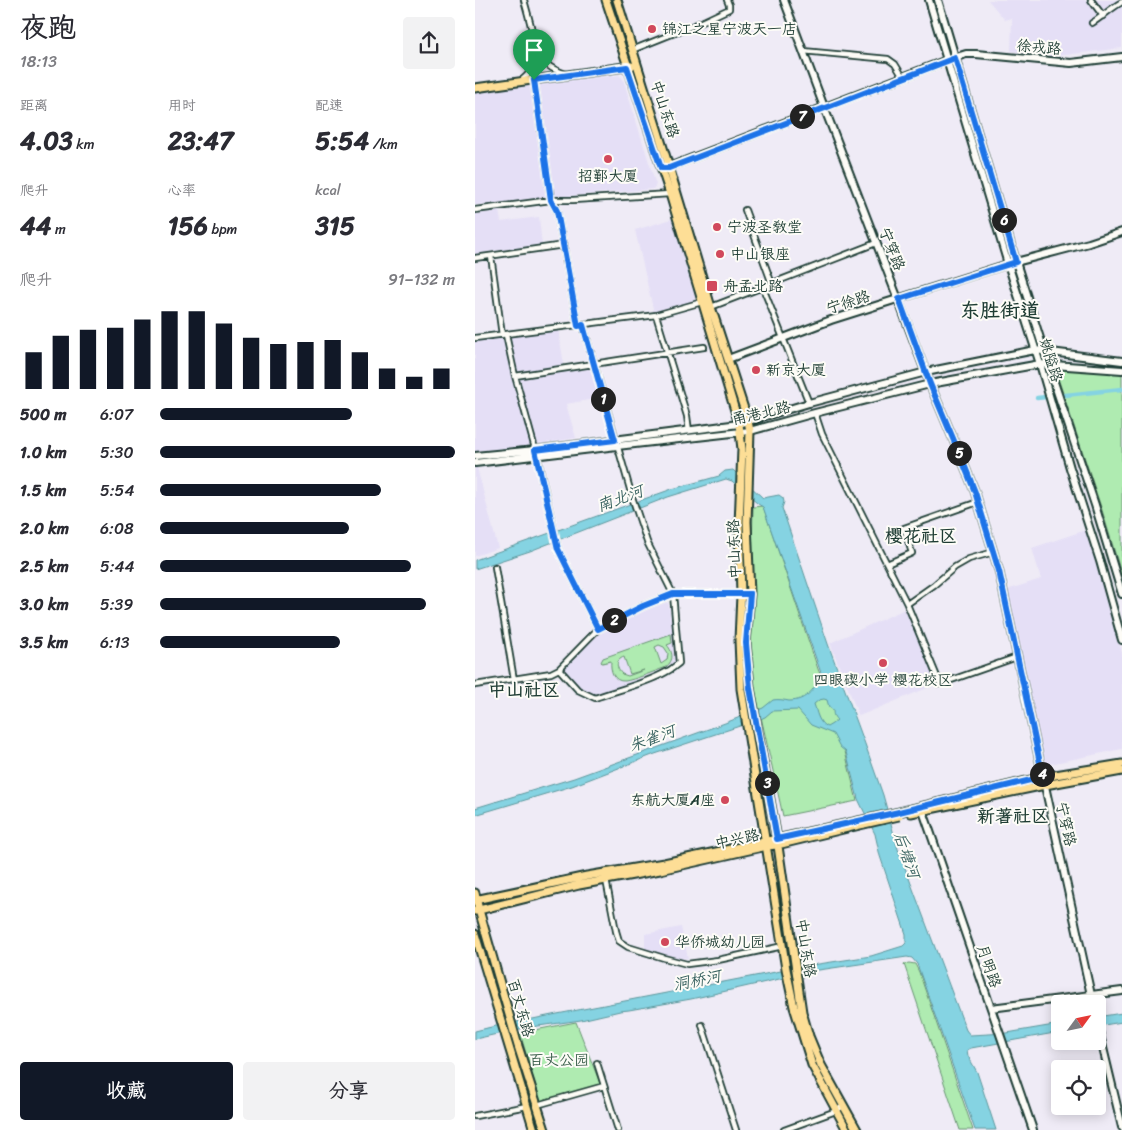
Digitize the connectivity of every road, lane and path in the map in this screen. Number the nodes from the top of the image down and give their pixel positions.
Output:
1 (524, 0) edge
2 (606, 0) edge
3 (617, 0) edge
4 (727, 0) edge
5 (784, 0) edge
6 (929, 0) edge
7 (938, 0) edge
8 (1091, 0) edge
9 (1122, 2) edge
10 (1103, 16) junction
11 (1092, 23) dead end
12 (535, 46) junction
13 (632, 50) junction
14 (803, 51) junction
15 (955, 58) junction
16 (1122, 58) edge
17 (947, 60) junction
18 (637, 64) junction
19 (627, 67) junction
20 (570, 75) junction
21 (903, 77) junction
22 (534, 80) junction
23 (520, 82) junction
24 (475, 88) edge
25 (824, 107) junction
26 (665, 168) junction
27 (670, 194) junction
28 (551, 200) junction
29 (475, 210) edge
30 (745, 210) dead end
31 (1122, 232) edge
32 (876, 243) junction
33 (563, 245) junction
34 (491, 256) junction
35 (475, 258) edge
36 (1016, 262) junction
37 (1007, 264) junction
38 (773, 284) junction
39 (763, 288) junction
40 (899, 299) junction
41 (702, 302) junction
42 (711, 307) junction
43 (656, 314) junction
44 (580, 325) junction
45 (504, 335) junction
46 (475, 338) edge
47 (783, 338) junction
48 (704, 346) dead end
49 (1035, 350) junction
50 (1044, 351) junction
51 (667, 352) junction
52 (728, 359) junction
53 (1122, 361) edge
54 (594, 364) junction
55 (1040, 364) junction
56 (1048, 364) junction
57 (1122, 370) edge
58 (925, 372) junction
59 (515, 376) junction
60 (930, 384) junction
61 (809, 403) junction
62 (815, 413) junction
63 (748, 421) junction
64 (739, 424) junction
65 (689, 431) junction
66 (751, 431) junction
67 (740, 433) junction
68 (616, 443) junction
69 (536, 453) junction
70 (475, 456) edge
71 (475, 463) edge
72 (978, 502) junction
73 (994, 552) junction
74 (887, 564) junction
75 (495, 567) dead end
76 (673, 594) junction
77 (750, 594) junction
78 (1122, 594) edge
79 (741, 595) junction
80 (907, 604) junction
81 (598, 629) junction
82 (1122, 640) edge
83 (1017, 657) junction
84 (559, 668) junction
85 (514, 680) junction
86 (475, 685) edge
87 (1122, 764) edge
88 (1122, 771) edge
89 (1043, 777) junction
90 (1045, 786) junction
91 (923, 811) junction
92 (899, 814) junction
93 (777, 842) junction
94 (766, 844) junction
95 (606, 880) junction
96 (475, 898) edge
97 (477, 911) edge
98 (475, 934) edge
99 (783, 946) junction
100 (1122, 991) edge
101 (1091, 994) junction
102 (991, 1008) junction
103 (702, 1025) dead end
104 (1104, 1050) edge
105 (597, 1063) dead end
106 (604, 1086) junction
107 (537, 1105) junction
108 (527, 1106) junction
109 (843, 1106) junction
110 (837, 1111) junction
111 (475, 1116) edge
112 (1122, 1127) edge
113 (534, 1130) edge
114 (545, 1130) edge
115 (618, 1130) edge
116 (736, 1130) edge
117 (784, 1130) edge
118 (847, 1130) edge
119 (857, 1130) edge
120 (1033, 1130) edge

1 - 12 street
2 - 19 main road, 中山东路
3 - 13 main road, 中山东路
4 - 13 street
5 - 14 main road, 宁穿路
6 - 17 main road, 姚隘路
7 - 15 main road, 姚隘路
8 - 10 street
9 - 10 street
10 - 11 street
12 - 20 street
12 - 23 street
13 - 18 main road, 中山东路
14 - 21 street
14 - 25 main road, 宁穿路
15 - 16 main road, 徐戎路
15 - 17 main road, 徐戎路
15 - 36 main road, 姚隘路
17 - 21 main road, 徐戎路
17 - 37 main road, 姚隘路
18 - 19 main road
18 - 26 main road, 中山东路
19 - 20 main road
19 - 26 main road, 中山东路
20 - 22 main road
21 - 25 main road, 徐戎路
22 - 23 main road
22 - 28 street
23 - 24 main road
25 - 26 main road, 徐戎路
25 - 32 main road, 宁穿路
26 - 27 main road, 中山东路
26 - 42 main road, 中山东路
27 - 28 street
27 - 41 main road, 中山东路
28 - 29 street
28 - 33 street
30 - 38 street
31 - 36 main road, 宁徐路
32 - 38 street
32 - 40 main road, 宁穿路
33 - 34 street
33 - 44 street
34 - 35 street
34 - 45 street
36 - 37 main road, 宁徐路
36 - 50 main road, 姚隘路
37 - 40 main road, 宁徐路
37 - 49 main road, 姚隘路
38 - 39 street
39 - 42 street
39 - 47 street
40 - 47 main road, 宁徐路
40 - 58 main road, 宁穿路
41 - 43 street
41 - 64 main road, 中山东路
42 - 52 main road, 中山东路
43 - 44 street
43 - 51 street
44 - 45 street
44 - 54 street
45 - 46 street
45 - 59 street
47 - 52 main road, 宁徐路
47 - 61 street
48 - 51 street
49 - 50 main road, 甬港北路
49 - 55 main road, 姚隘路
49 - 58 main road, 甬港北路
50 - 53 main road, 甬港北路
50 - 56 main road, 姚隘路
51 - 54 street
51 - 65 street
52 - 63 main road, 中山东路
54 - 59 street
54 - 68 street
55 - 56 main road, 甬港北路
55 - 60 main road, 甬港北路
55 - 82 main road, 姚隘路
56 - 57 main road, 甬港北路
56 - 78 main road, 姚隘路
58 - 60 main road, 宁穿路
58 - 61 main road, 甬港北路
59 - 69 street
60 - 62 main road, 甬港北路
60 - 72 main road, 宁穿路
61 - 63 main road, 甬港北路
62 - 66 main road, 甬港北路
62 - 74 street
63 - 64 main road, 甬港北路
63 - 66 main road, 中山东路
64 - 65 main road, 甬港北路
64 - 67 main road, 中山东路
65 - 68 main road, 甬港北路
66 - 67 main road, 甬港北路
66 - 77 main road, 中山东路
67 - 68 main road, 甬港北路
67 - 79 main road, 中山东路
68 - 69 main road, 甬港北路
68 - 76 street
69 - 70 main road, 甬港北路
69 - 71 main road, 甬港北路
69 - 81 street
72 - 73 main road, 宁穿路
72 - 74 street
73 - 80 street
73 - 83 main road, 宁穿路
74 - 80 street
75 - 85 street
76 - 79 street
76 - 81 street
76 - 84 street
77 - 79 street
77 - 93 main road, 中山东路
79 - 94 main road, 中山东路
80 - 83 street
81 - 84 street
83 - 89 main road, 宁穿路
84 - 85 street
85 - 86 street
87 - 89 main road, 中兴路
88 - 90 main road, 中兴路
89 - 90 main road, 宁穿路
89 - 92 main road, 中兴路
90 - 91 main road, 中兴路
90 - 101 main road, 宁穿路
91 - 92 main road, 中兴路
91 - 102 main road, 月明路
92 - 93 main road, 中兴路, bridge
93 - 94 main road, 中兴路
93 - 109 main road, 中山东路
94 - 95 main road, 中兴路
94 - 96 main road, 中兴路
94 - 99 main road, 中山东路
95 - 97 main road, 中兴路
95 - 99 street
96 - 97 main road, 百丈东路
97 - 107 main road, 百丈东路
98 - 108 main road, 百丈东路
99 - 110 main road, 中山东路
100 - 101 main road
101 - 102 main road
102 - 120 main road, 月明路
103 - 116 street
104 - 112 main road
105 - 106 street
106 - 107 street
106 - 115 street
107 - 114 main road, 百丈东路
108 - 111 street
108 - 113 main road, 百丈东路
109 - 110 street
109 - 119 main road, 中山东路
110 - 117 street
110 - 118 main road, 中山东路

